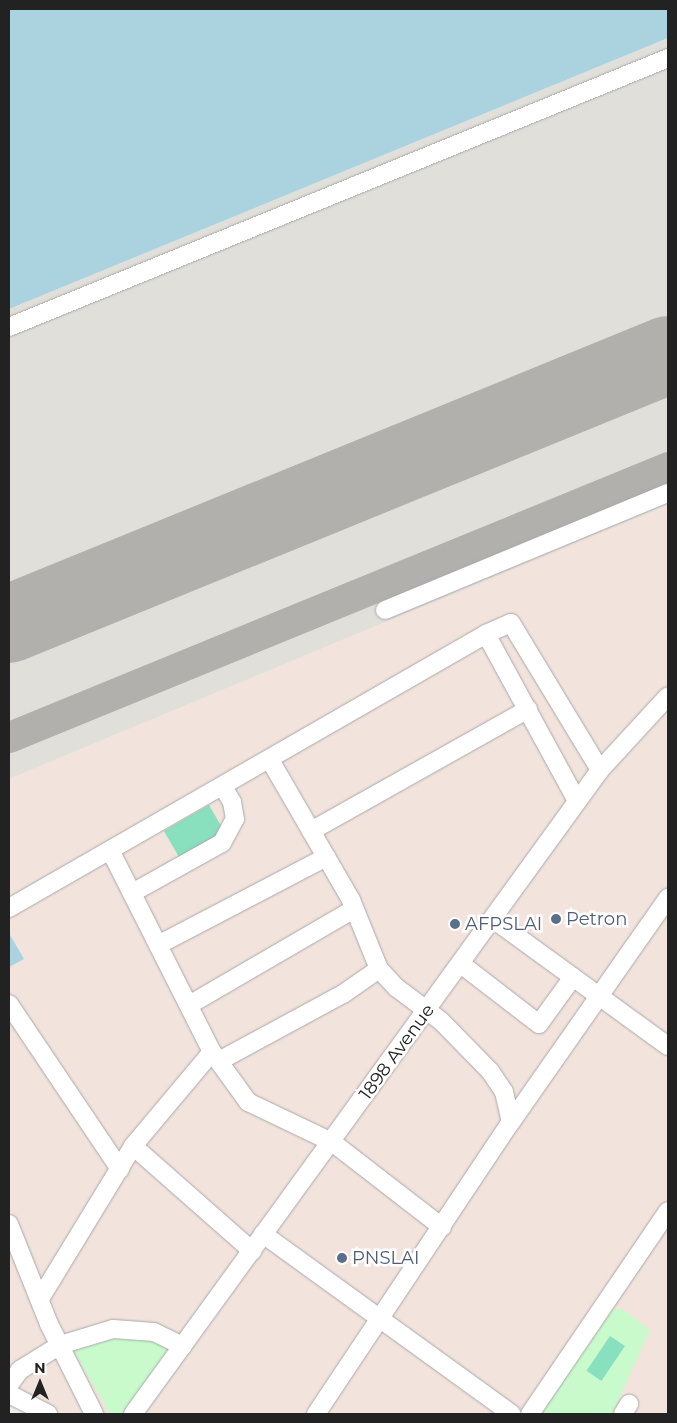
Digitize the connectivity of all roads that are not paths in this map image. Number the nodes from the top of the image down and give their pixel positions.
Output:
1 (668, 58) edge
2 (9, 327) edge
3 (668, 493) edge
4 (386, 610) dead end
5 (486, 634) junction
6 (668, 696) edge
7 (528, 710) junction
8 (270, 760) junction
9 (600, 770) junction
10 (223, 787) junction
11 (577, 801) junction
12 (311, 831) junction
13 (111, 852) junction
14 (326, 857) junction
15 (132, 893) junction
16 (668, 898) edge
17 (9, 908) edge
18 (354, 909) junction
19 (493, 919) junction
20 (158, 945) junction
21 (461, 964) junction
22 (379, 969) junction
23 (573, 977) junction
24 (602, 996) junction
25 (9, 1004) edge
26 (189, 1005) junction
27 (427, 1010) junction
28 (668, 1046) edge
29 (215, 1057) junction
30 (511, 1122) junction
31 (332, 1142) junction
32 (133, 1146) junction
33 (120, 1169) junction
34 (668, 1210) edge
35 (9, 1224) edge
36 (442, 1227) junction
37 (264, 1234) junction
38 (252, 1251) junction
39 (40, 1297) junction
40 (380, 1320) junction
41 (60, 1345) junction
42 (183, 1346) junction
43 (9, 1385) edge
44 (9, 1394) edge
45 (48, 1414) edge
46 (94, 1414) edge
47 (133, 1414) edge
48 (316, 1414) edge
49 (512, 1414) edge
50 (530, 1414) edge

1 - 2 street
3 - 4 street
5 - 7 street
5 - 8 street
5 - 9 street
6 - 9 street, 1898 Avenue
7 - 11 street
7 - 12 street
8 - 10 street
8 - 12 street
9 - 11 street, 1898 Avenue
10 - 13 street
10 - 15 street
11 - 19 street, 1898 Avenue
12 - 14 street
13 - 15 street
13 - 17 street
14 - 18 street
14 - 20 street
15 - 20 street
16 - 24 street
18 - 22 street
18 - 26 street
19 - 21 street, 1898 Avenue
19 - 23 street
20 - 26 street
21 - 23 street
21 - 27 street, 1898 Avenue
22 - 27 street
22 - 29 street
23 - 24 street
24 - 28 street
24 - 30 street
25 - 33 street
26 - 29 street
27 - 30 street
27 - 31 street, 1898 Avenue
29 - 31 street
29 - 32 street
30 - 36 street
31 - 36 street
31 - 37 street, 1898 Avenue
32 - 33 street
32 - 38 street
33 - 39 street
34 - 50 street
35 - 39 street
36 - 40 street
37 - 38 street, 1898 Avenue
37 - 40 street
38 - 42 street, 1898 Avenue
39 - 41 street
40 - 48 street
40 - 49 street
41 - 42 street
41 - 43 street
41 - 46 street
42 - 47 street, 1898 Avenue
44 - 45 street

